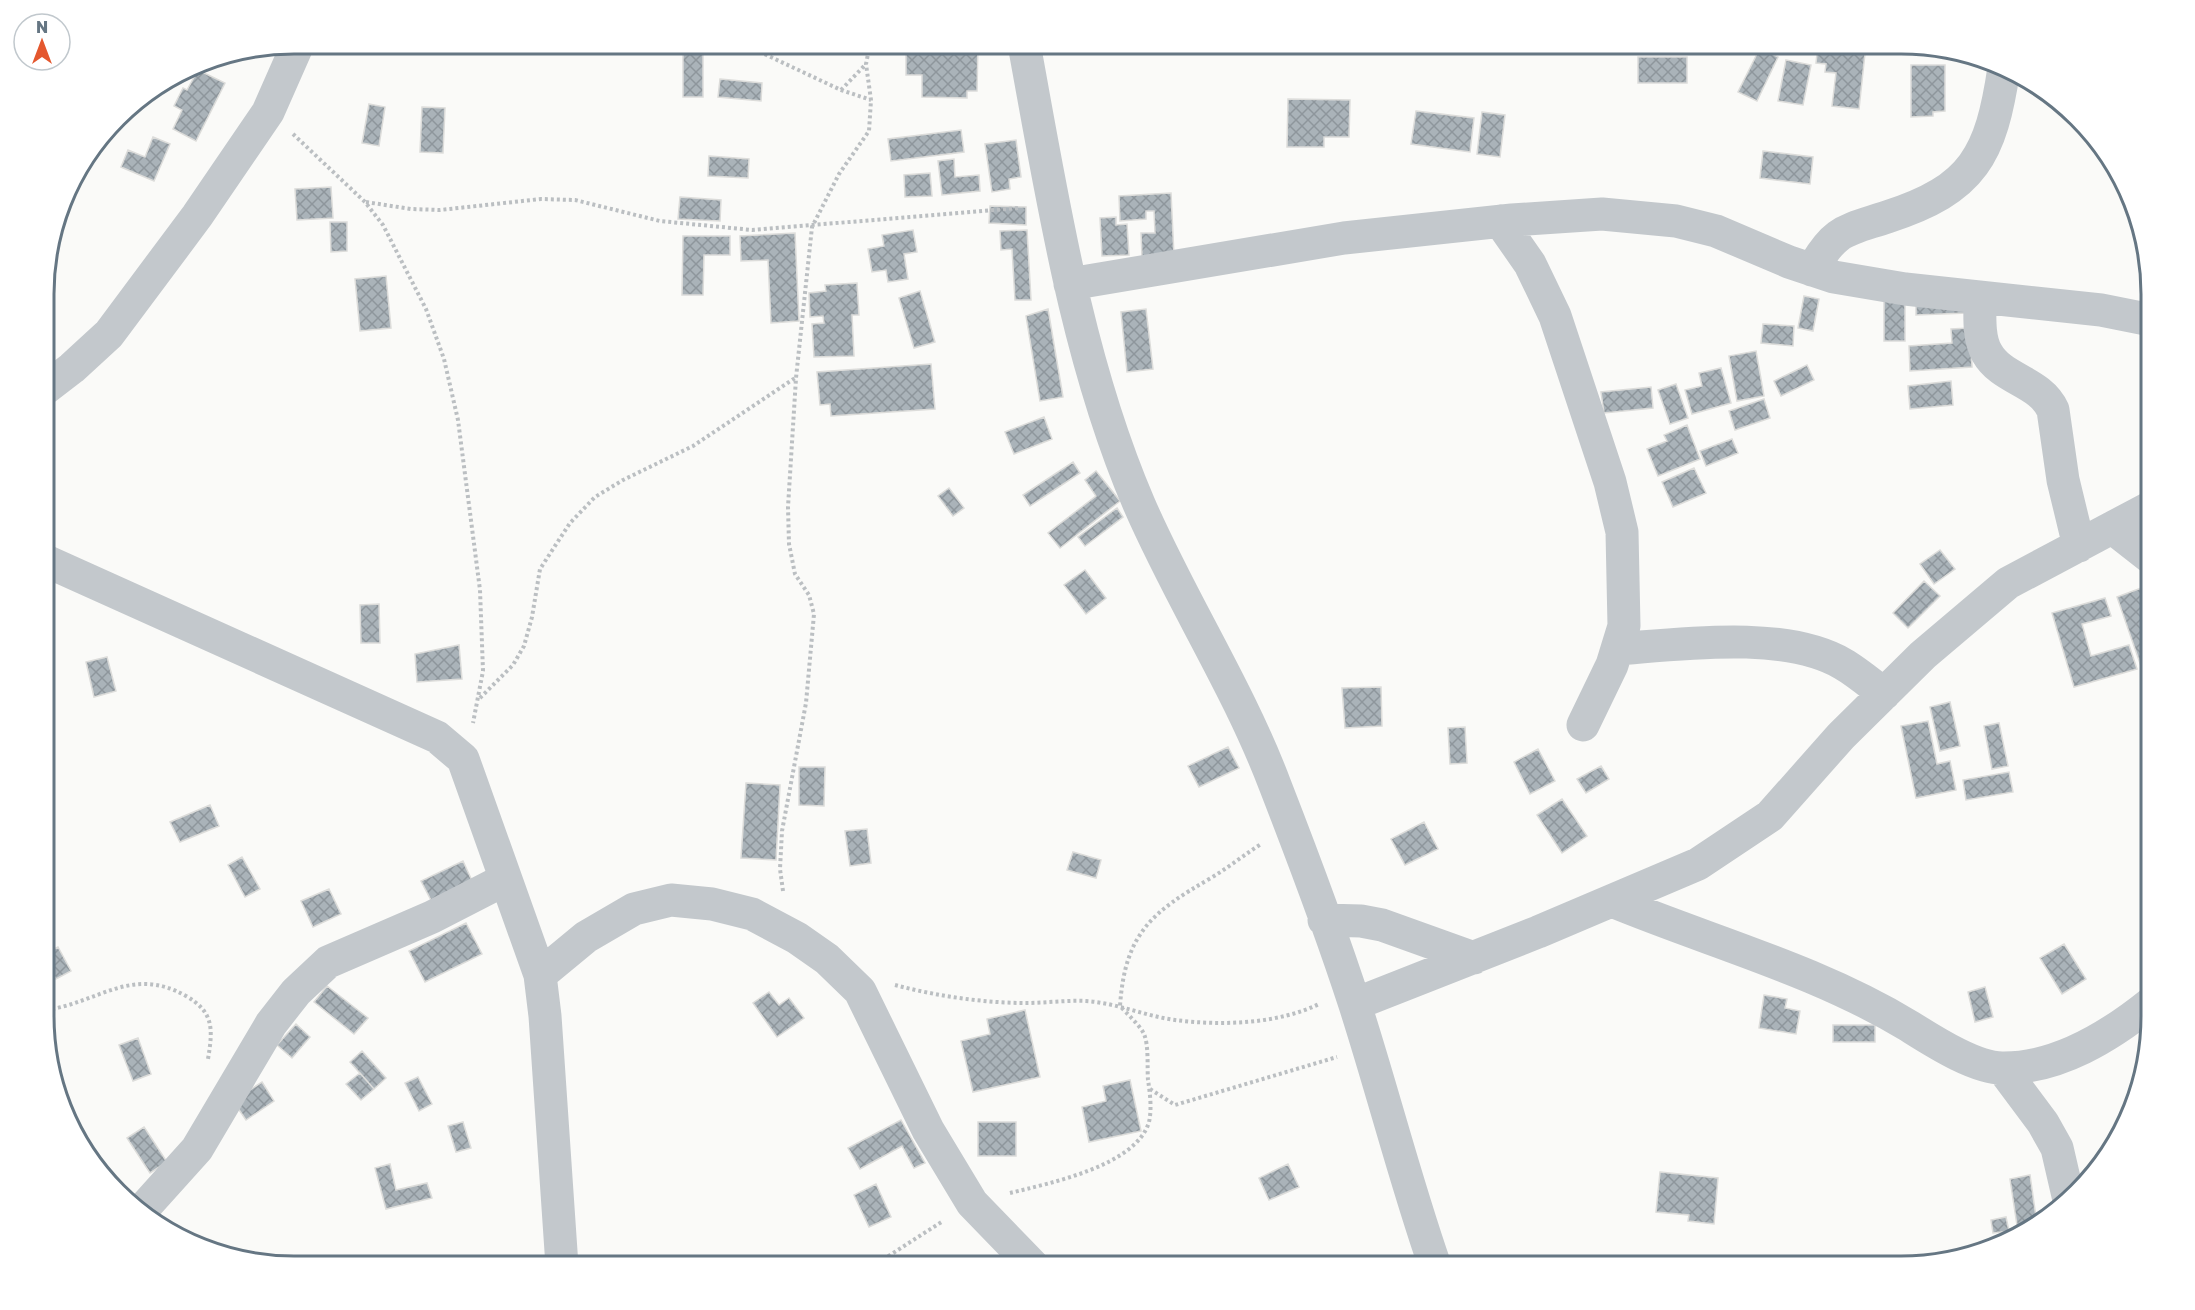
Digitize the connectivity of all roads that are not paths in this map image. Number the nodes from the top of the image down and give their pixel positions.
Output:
1 (294, 54) edge
2 (1026, 54) edge
3 (2003, 77) edge
4 (1500, 221) junction
5 (1812, 270) junction
6 (1070, 284) junction
7 (1980, 298) junction
8 (2141, 318) edge
9 (54, 382) edge
10 (2141, 513) edge
11 (2114, 529) junction
12 (2079, 546) junction
13 (2141, 550) edge
14 (54, 565) edge
15 (1617, 649) junction
16 (1884, 694) junction
17 (1583, 725) dead end
18 (504, 880) junction
19 (1612, 901) junction
20 (1324, 920) junction
21 (1474, 958) junction
22 (540, 975) junction
23 (1351, 995) junction
24 (2141, 1011) edge
25 (2002, 1068) junction
26 (2067, 1190) edge
27 (147, 1205) edge
28 (561, 1256) edge
29 (1024, 1256) edge
30 (1432, 1256) edge

1 - 9 street
2 - 6 street
3 - 5 street
4 - 5 street
4 - 6 street
4 - 15 street
5 - 7 street
6 - 20 street
7 - 8 street
7 - 12 street
10 - 11 street
11 - 12 street
11 - 13 street
12 - 16 street
14 - 18 street
15 - 16 street
15 - 17 street
16 - 19 street
18 - 22 street
18 - 27 street
19 - 21 street
19 - 25 street
20 - 21 street
20 - 23 street
21 - 23 street
22 - 28 street
22 - 29 street
23 - 30 street
24 - 25 street
25 - 26 street

